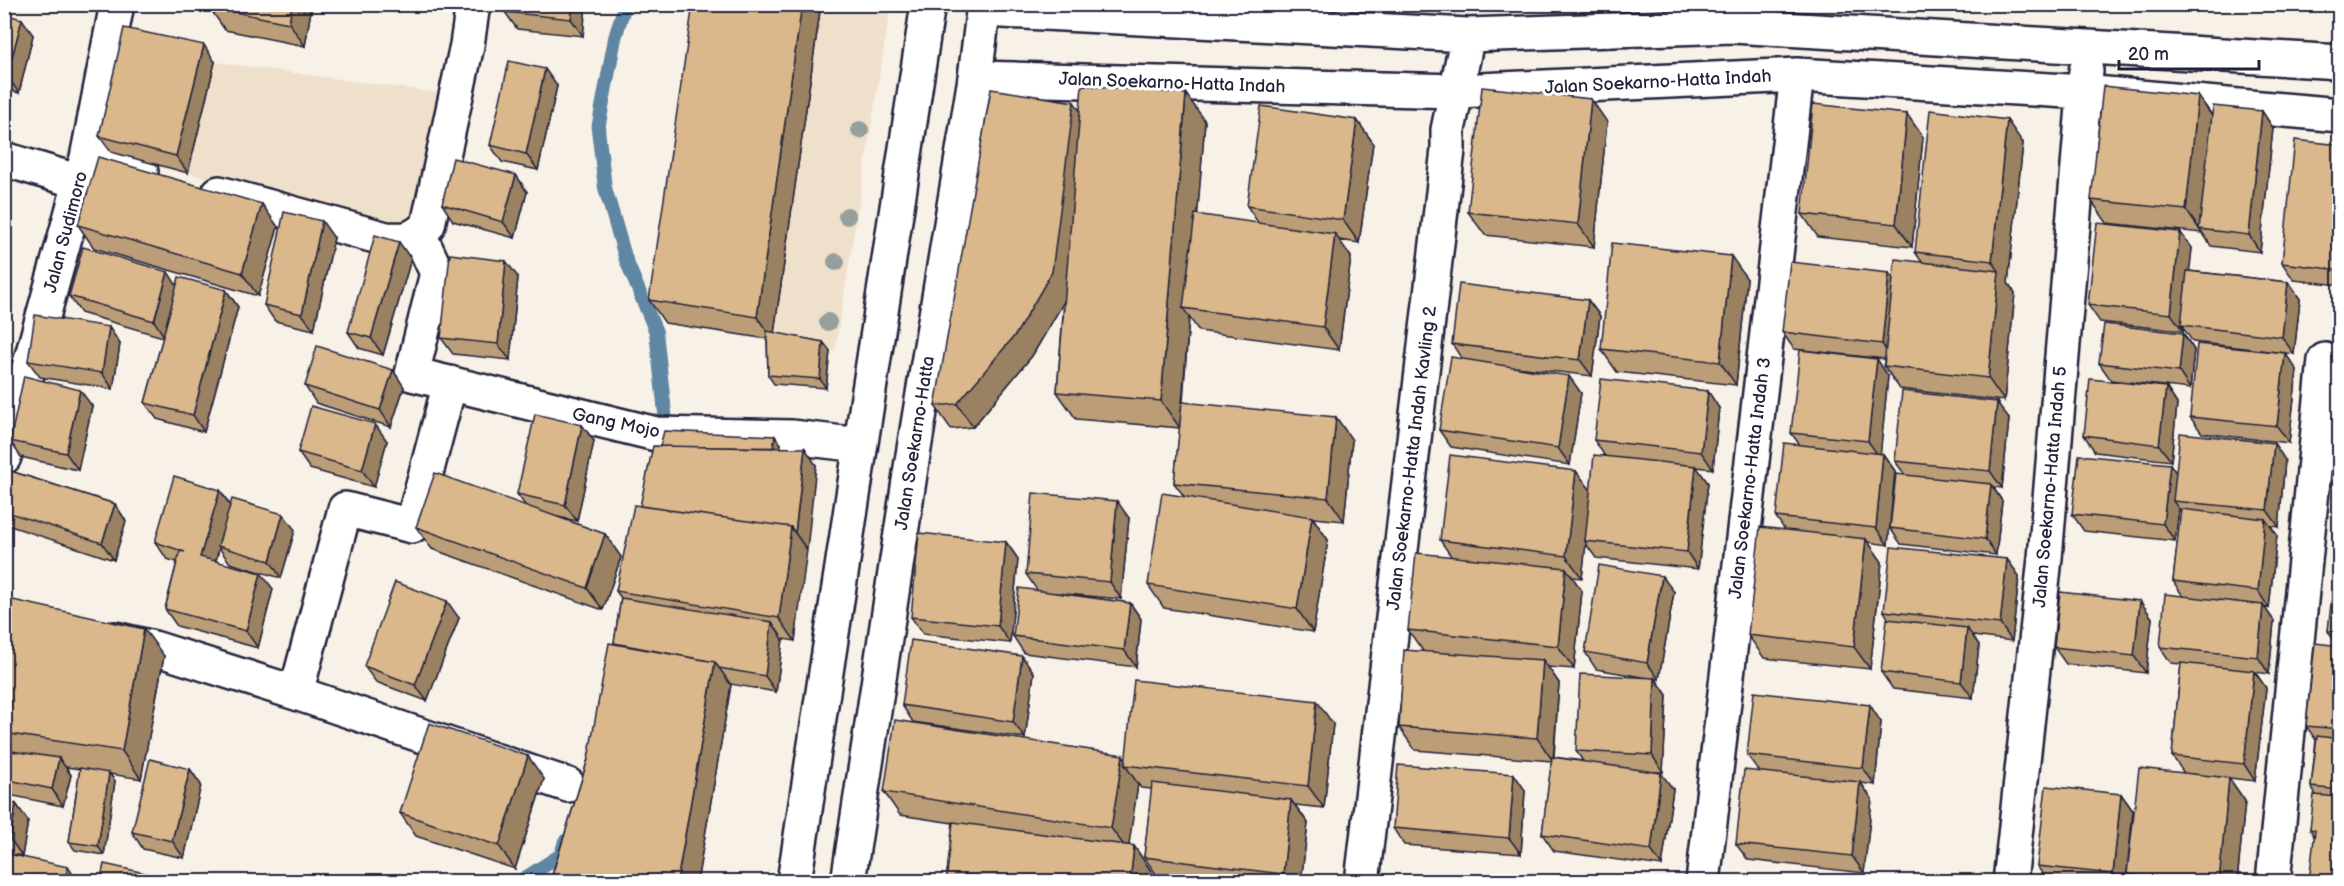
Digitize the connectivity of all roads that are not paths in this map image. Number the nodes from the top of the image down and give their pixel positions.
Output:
1 (117, 4) edge
2 (473, 4) edge
3 (928, 4) edge
4 (984, 7) edge
5 (1733, 15) edge
6 (1468, 35) junction
7 (2089, 45) junction
8 (2340, 62) edge
9 (1797, 75) junction
10 (975, 78) junction
11 (1457, 91) junction
12 (2084, 92) junction
13 (2340, 115) edge
14 (4, 159) edge
15 (83, 170) junction
16 (419, 234) junction
17 (2325, 360) dead end
18 (450, 384) junction
19 (860, 445) junction
20 (4, 457) edge
21 (84, 633) edge
22 (296, 693) junction
23 (568, 785) dead end
24 (794, 882) edge
25 (848, 882) edge
26 (1362, 882) edge
27 (1703, 882) edge
28 (2010, 882) edge
29 (2273, 882) edge

1 - 15 street, Jalan Sudimoro
2 - 16 street
3 - 19 street
4 - 6 street
4 - 10 street, Jalan Soekarno-Hatta
5 - 6 street
5 - 7 street
6 - 11 street, Jalan Soekarno-Hatta Indah Kavling 2
7 - 8 street
7 - 12 street, Jalan Soekarno-Hatta Indah 5
9 - 11 street, Jalan Soekarno-Hatta Indah
9 - 12 street, Jalan Soekarno-Hatta Indah
9 - 27 street, Jalan Soekarno-Hatta Indah 3
10 - 11 street, Jalan Soekarno-Hatta Indah
10 - 25 street, Jalan Soekarno-Hatta
11 - 26 street, Jalan Soekarno-Hatta Indah Kavling 2
12 - 13 street, Jalan Soekarno-Hatta Indah
12 - 28 street, Jalan Soekarno-Hatta Indah 5
14 - 15 street
15 - 16 street
15 - 20 street, Jalan Sudimoro
16 - 18 street, Gang Mojo
17 - 29 street
18 - 19 street, Gang Mojo
18 - 22 street
19 - 24 street
21 - 22 street
22 - 23 street

